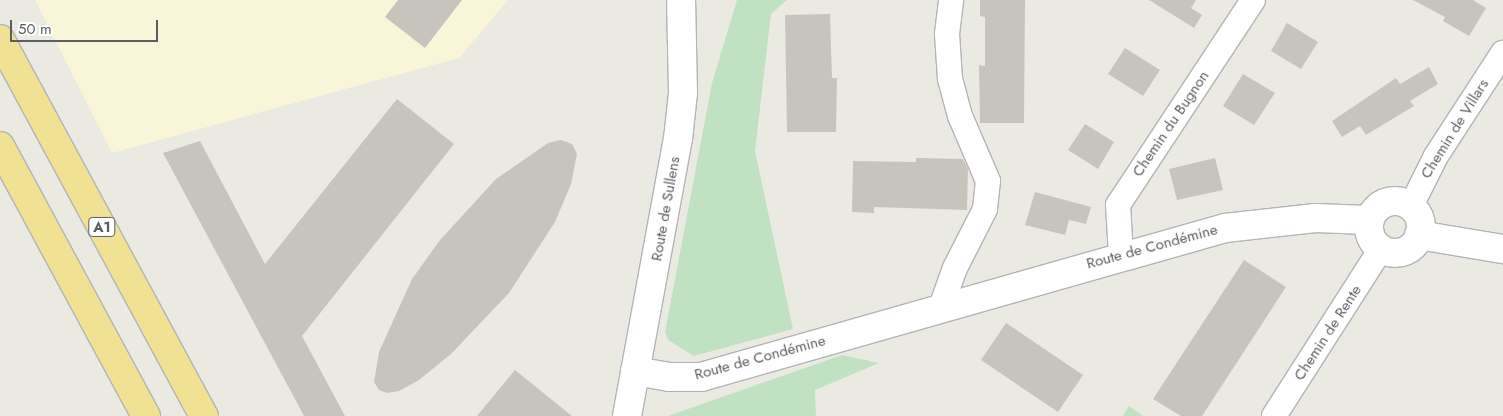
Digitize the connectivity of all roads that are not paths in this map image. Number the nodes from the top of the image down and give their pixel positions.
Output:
1 (681, 0) edge
2 (951, 0) edge
3 (1253, 0) edge
4 (0, 39) edge
5 (1503, 53) edge
6 (0, 146) edge
7 (1411, 206) junction
8 (1369, 220) junction
9 (1420, 235) junction
10 (1381, 249) junction
11 (1503, 250) edge
12 (1121, 255) junction
13 (940, 307) junction
14 (635, 371) junction
15 (146, 416) edge
16 (204, 416) edge
17 (627, 416) edge
18 (1274, 416) edge

1 - 14 street, Route de Sullens
2 - 13 street
3 - 12 street, Chemin du Bugnon
4 - 16 highway, A1
5 - 7 street, Chemin de Villars
6 - 15 highway
7 - 8 street
7 - 9 street
8 - 10 street
8 - 12 street, Route de Condémine
9 - 10 street
9 - 11 street
10 - 18 street, Chemin de Rente
12 - 13 street, Route de Condémine
13 - 14 street, Route de Condémine
14 - 17 street, Route de Sullens

